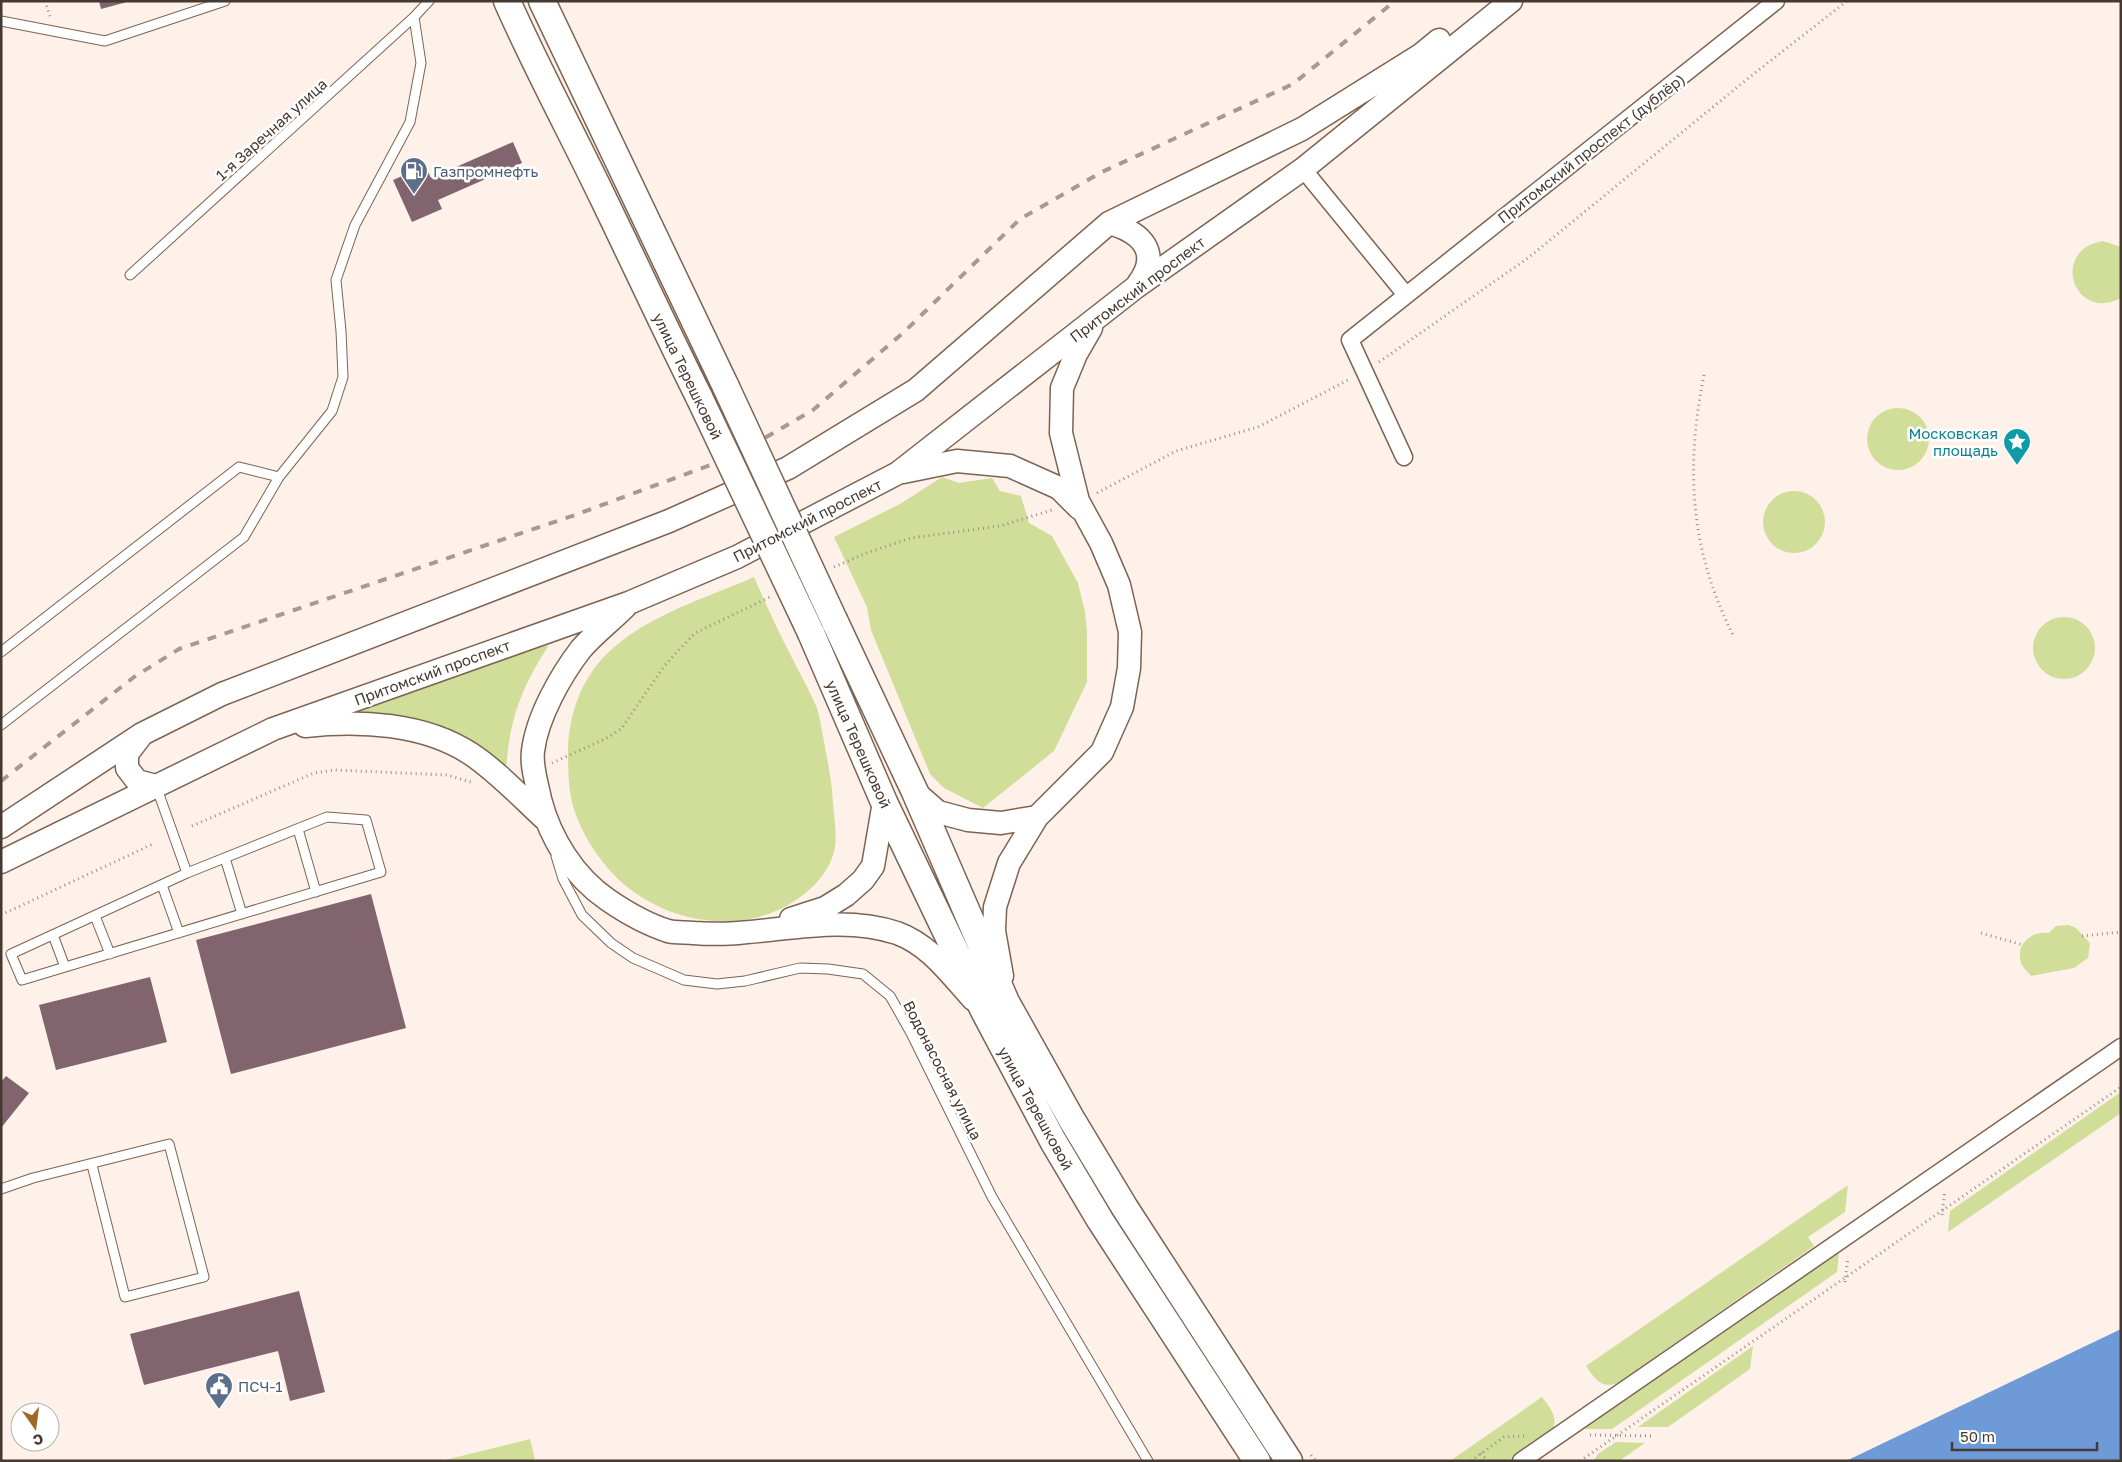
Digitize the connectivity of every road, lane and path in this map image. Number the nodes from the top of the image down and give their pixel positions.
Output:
1 (45, 1) edge
2 (225, 1) edge
3 (429, 1) edge
4 (507, 1) edge
5 (542, 1) edge
6 (1487, 1) edge
7 (1511, 1) edge
8 (1776, 1) edge
9 (1848, 1) edge
10 (209, 4) edge
11 (50, 17) dead end
12 (414, 18) junction
13 (1, 21) edge
14 (1303, 169) junction
15 (1108, 223) junction
16 (130, 275) dead end
17 (1136, 287) junction
18 (1406, 295) junction
19 (1100, 315) junction
20 (1365, 372) junction
21 (1704, 375) dead end
22 (1404, 457) dead end
23 (898, 473) junction
24 (279, 477) junction
25 (1089, 505) junction
26 (631, 602) junction
27 (1734, 637) dead end
28 (1, 652) edge
29 (1, 725) edge
30 (273, 729) junction
31 (142, 734) junction
32 (499, 778) junction
33 (156, 786) junction
34 (915, 792) junction
35 (884, 802) junction
36 (1037, 818) junction
37 (546, 820) junction
38 (192, 826) dead end
39 (1, 827) edge
40 (298, 829) junction
41 (155, 843) dead end
42 (225, 858) junction
43 (1, 862) edge
44 (187, 873) junction
45 (162, 885) junction
46 (316, 892) junction
47 (242, 914) junction
48 (1, 915) edge
49 (95, 916) junction
50 (747, 932) junction
51 (2121, 932) edge
52 (179, 933) junction
53 (1981, 933) dead end
54 (53, 935) junction
55 (2082, 936) dead end
56 (2023, 945) dead end
57 (110, 954) junction
58 (64, 968) junction
59 (995, 1007) junction
60 (2121, 1047) edge
61 (2121, 1087) edge
62 (92, 1165) junction
63 (1, 1189) edge
64 (1481, 1453) dead end
65 (1300, 1457) edge
66 (1148, 1461) edge
67 (1257, 1461) edge
68 (1316, 1461) edge
69 (1487, 1461) edge
70 (1521, 1461) edge
71 (1580, 1461) edge

1 - 11 path
2 - 10 lane
3 - 12 lane, 1-я Заречная улица
4 - 35 main road, улица Терешковой, bridge
5 - 34 main road, улица Терешковой, bridge
6 - 15 main road
7 - 14 main road, Притомский проспект
8 - 18 street, Притомский проспект (дублёр)
9 - 20 path
10 - 13 lane
12 - 16 lane, 1-я Заречная улица
12 - 24 lane
14 - 17 main road, Притомский проспект
14 - 18 street
15 - 17 main road
15 - 31 main road
17 - 19 main road, Притомский проспект
18 - 20 street, Притомский проспект (дублёр)
19 - 23 main road, Притомский проспект
19 - 25 main road
20 - 22 street
20 - 25 path
21 - 27 path
23 - 25 main road
23 - 26 main road, Притомский проспект
24 - 28 lane
24 - 29 lane
25 - 36 main road
26 - 30 main road, Притомский проспект
26 - 37 main road
30 - 32 main road
30 - 33 main road, Притомский проспект
31 - 33 main road
31 - 39 main road
32 - 37 main road
32 - 38 path
33 - 43 main road, Притомский проспект
33 - 44 lane
34 - 36 main road
34 - 59 main road, улица Терешковой
35 - 50 main road
35 - 59 main road, улица Терешковой
36 - 59 main road
37 - 50 main road
37 - 66 lane, Водонасосная улица
40 - 42 lane
40 - 46 lane
40 - 46 lane
41 - 48 path
42 - 44 lane
42 - 47 lane
44 - 45 lane
45 - 49 lane
45 - 52 lane
46 - 47 lane
47 - 52 lane
49 - 54 lane
49 - 57 lane
50 - 59 main road
51 - 55 path
52 - 57 lane
53 - 56 path
54 - 58 lane
54 - 58 lane
57 - 58 lane
59 - 65 main road, улица Терешковой
59 - 67 main road, улица Терешковой
60 - 70 street
61 - 71 path
62 - 62 lane
62 - 63 lane
64 - 69 path
65 - 68 path

